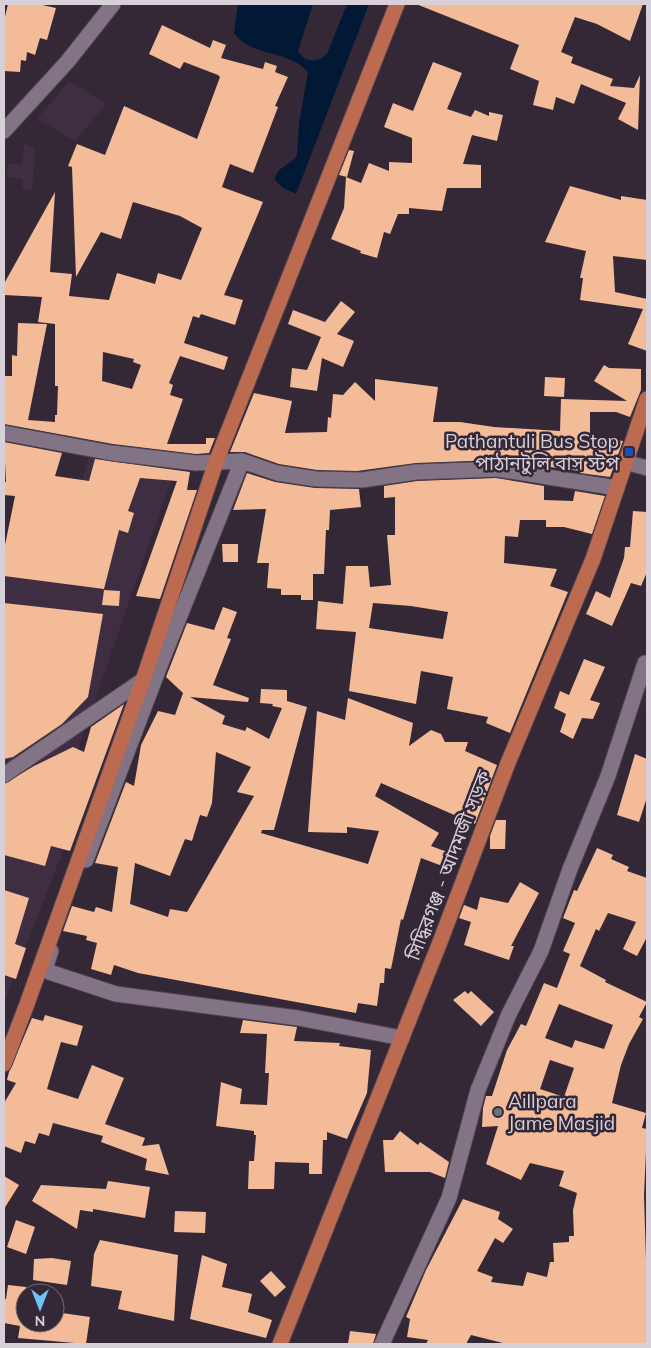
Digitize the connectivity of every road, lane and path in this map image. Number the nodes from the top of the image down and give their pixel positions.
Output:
1 (113, 4) edge
2 (397, 4) edge
3 (4, 131) edge
4 (647, 398) edge
5 (4, 433) edge
6 (242, 461) junction
7 (216, 462) junction
8 (625, 462) junction
9 (647, 468) edge
10 (617, 488) junction
11 (644, 663) dead end
12 (143, 680) junction
13 (4, 775) edge
14 (402, 1038) junction
15 (4, 1064) edge
16 (280, 1344) edge
17 (382, 1344) edge

1 - 3 street
2 - 7 main road
4 - 8 main road, সিদ্ধিরগঞ্জ - আদমজী সড়ক
5 - 7 street
6 - 7 street
6 - 10 street
6 - 14 street
7 - 12 main road
8 - 9 street
8 - 10 main road, সিদ্ধিরগঞ্জ - আদমজী সড়ক
10 - 14 main road, সিদ্ধিরগঞ্জ - আদমজী সড়ক
11 - 17 street
12 - 13 street
12 - 15 main road
14 - 16 main road, সিদ্ধিরগঞ্জ - আদমজী সড়ক

